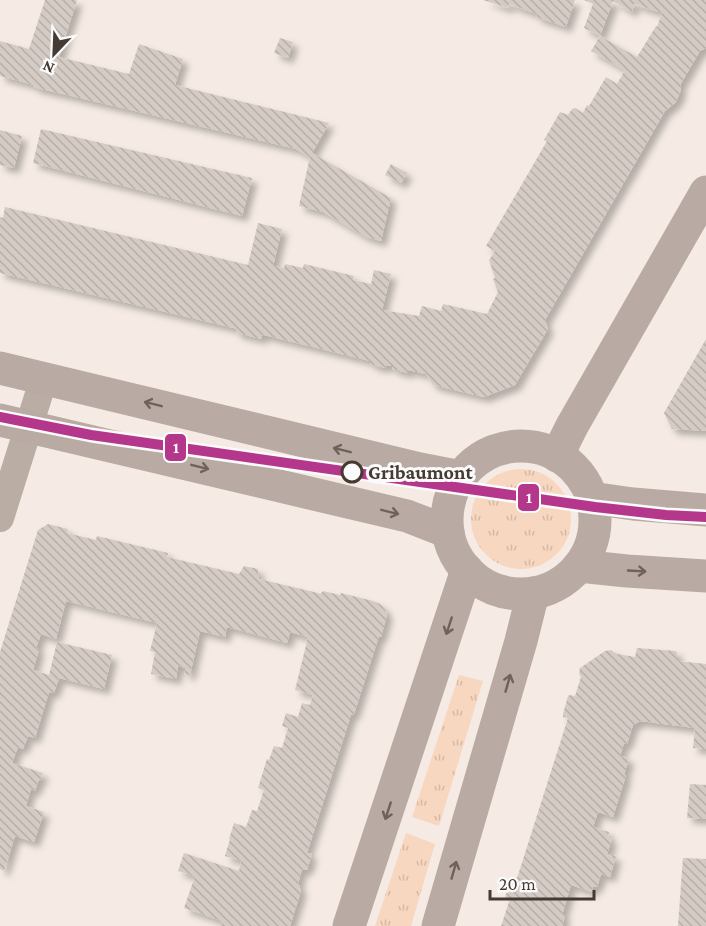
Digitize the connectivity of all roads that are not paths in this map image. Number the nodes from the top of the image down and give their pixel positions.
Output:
1 (706, 192) edge
2 (0, 368) edge
3 (44, 378) junction
4 (14, 422) edge
5 (557, 456) junction
6 (461, 477) junction
7 (591, 498) junction
8 (706, 510) edge
9 (0, 518) edge
10 (448, 532) junction
11 (579, 566) junction
12 (467, 570) junction
13 (706, 576) edge
14 (533, 593) junction
15 (349, 926) edge
16 (438, 926) edge

1 - 5 main road
2 - 3 main road
3 - 4 street
6 -> 3 main road
4 - 9 street
4 -> 10 main road
5 - 6 main road
5 - 7 main road
6 - 10 main road
7 - 8 main road
7 - 11 main road
10 - 12 main road
11 -> 13 main road
11 - 14 main road
12 - 14 main road
12 -> 15 main road
16 -> 14 main road

